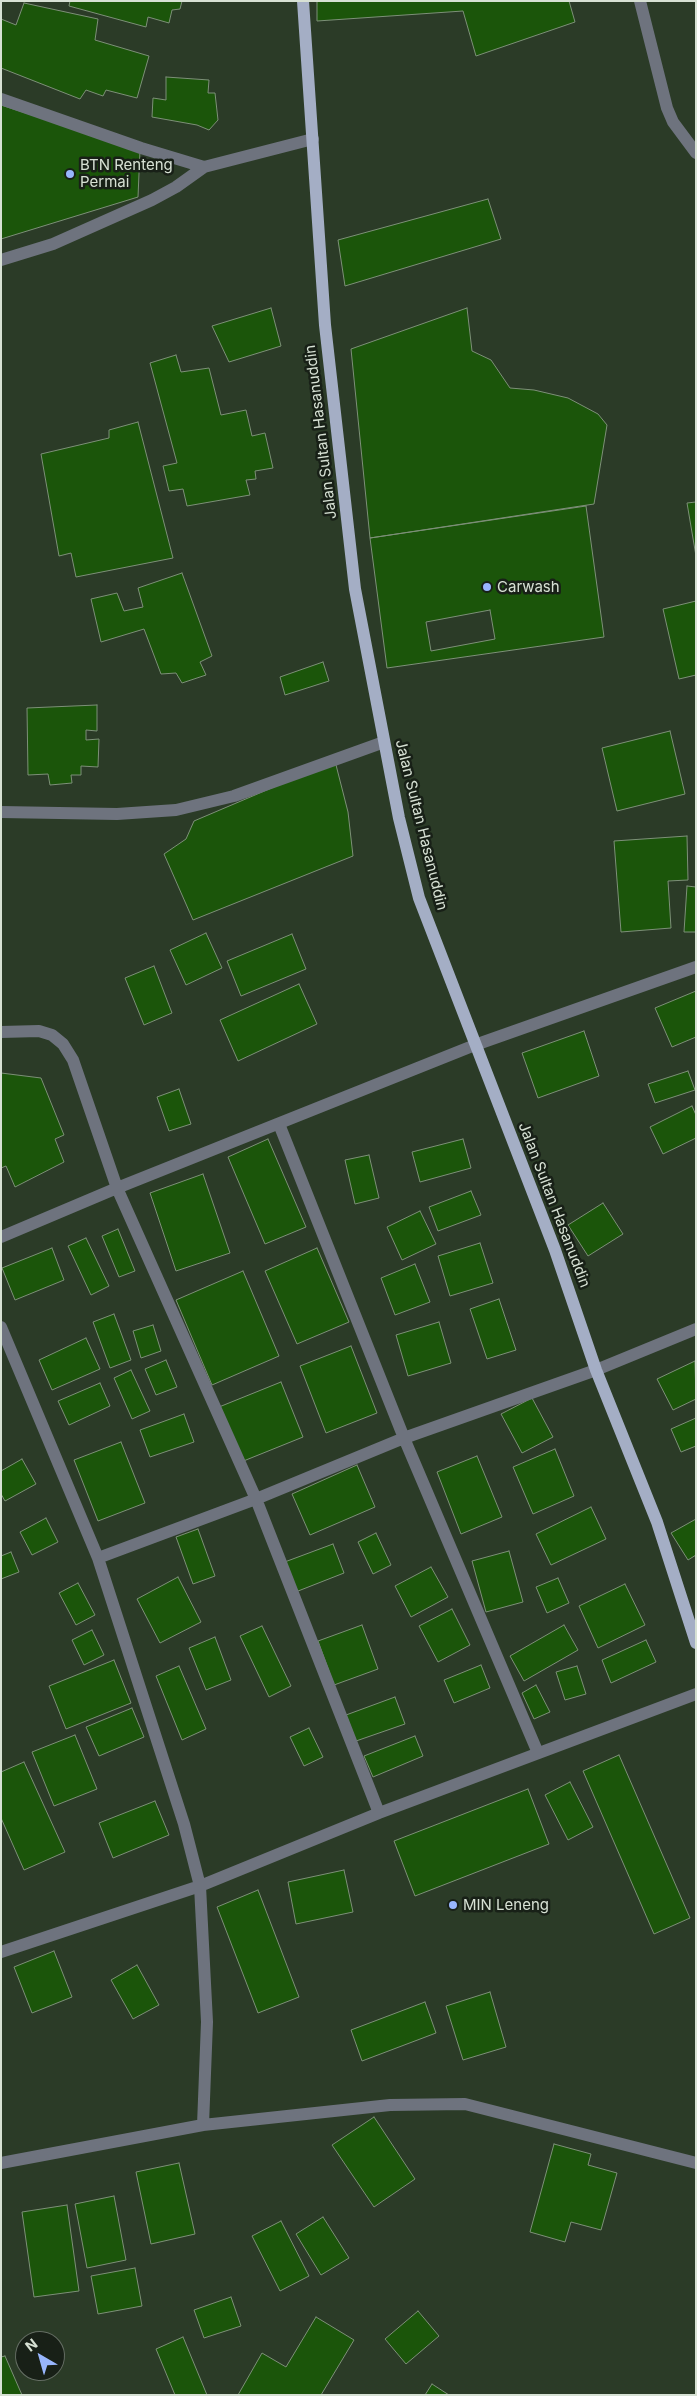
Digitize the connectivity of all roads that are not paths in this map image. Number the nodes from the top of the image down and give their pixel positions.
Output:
1 (303, 1) edge
2 (640, 1) edge
3 (1, 99) edge
4 (313, 138) junction
5 (696, 153) edge
6 (204, 167) junction
7 (1, 260) edge
8 (384, 742) junction
9 (1, 812) edge
10 (696, 967) edge
11 (1, 1032) edge
12 (475, 1045) junction
13 (279, 1124) junction
14 (117, 1188) junction
15 (1, 1237) edge
16 (1, 1327) edge
17 (696, 1329) edge
18 (596, 1370) junction
19 (404, 1438) junction
20 (256, 1499) junction
21 (98, 1558) junction
22 (696, 1643) edge
23 (696, 1694) edge
24 (538, 1753) junction
25 (380, 1813) junction
26 (200, 1886) junction
27 (1, 1952) edge
28 (203, 2125) junction
29 (1, 2163) edge
30 (696, 2163) edge

1 - 4 main road, Jalan Sultan Hasanuddin
2 - 5 street
3 - 6 street
4 - 6 street
4 - 8 main road, Jalan Sultan Hasanuddin
6 - 7 street
8 - 9 street
8 - 12 main road, Jalan Sultan Hasanuddin
10 - 12 street
11 - 14 street
12 - 13 street
12 - 18 main road, Jalan Sultan Hasanuddin
13 - 14 street
13 - 19 street
14 - 15 street
14 - 20 street
16 - 21 street
17 - 18 street
18 - 19 street
18 - 22 main road, Jalan Sultan Hasanuddin
19 - 20 street
19 - 24 street
20 - 21 street
20 - 25 street
21 - 26 street
23 - 24 street
24 - 25 street
25 - 26 street
26 - 27 street
26 - 28 street
28 - 29 street
28 - 30 street

